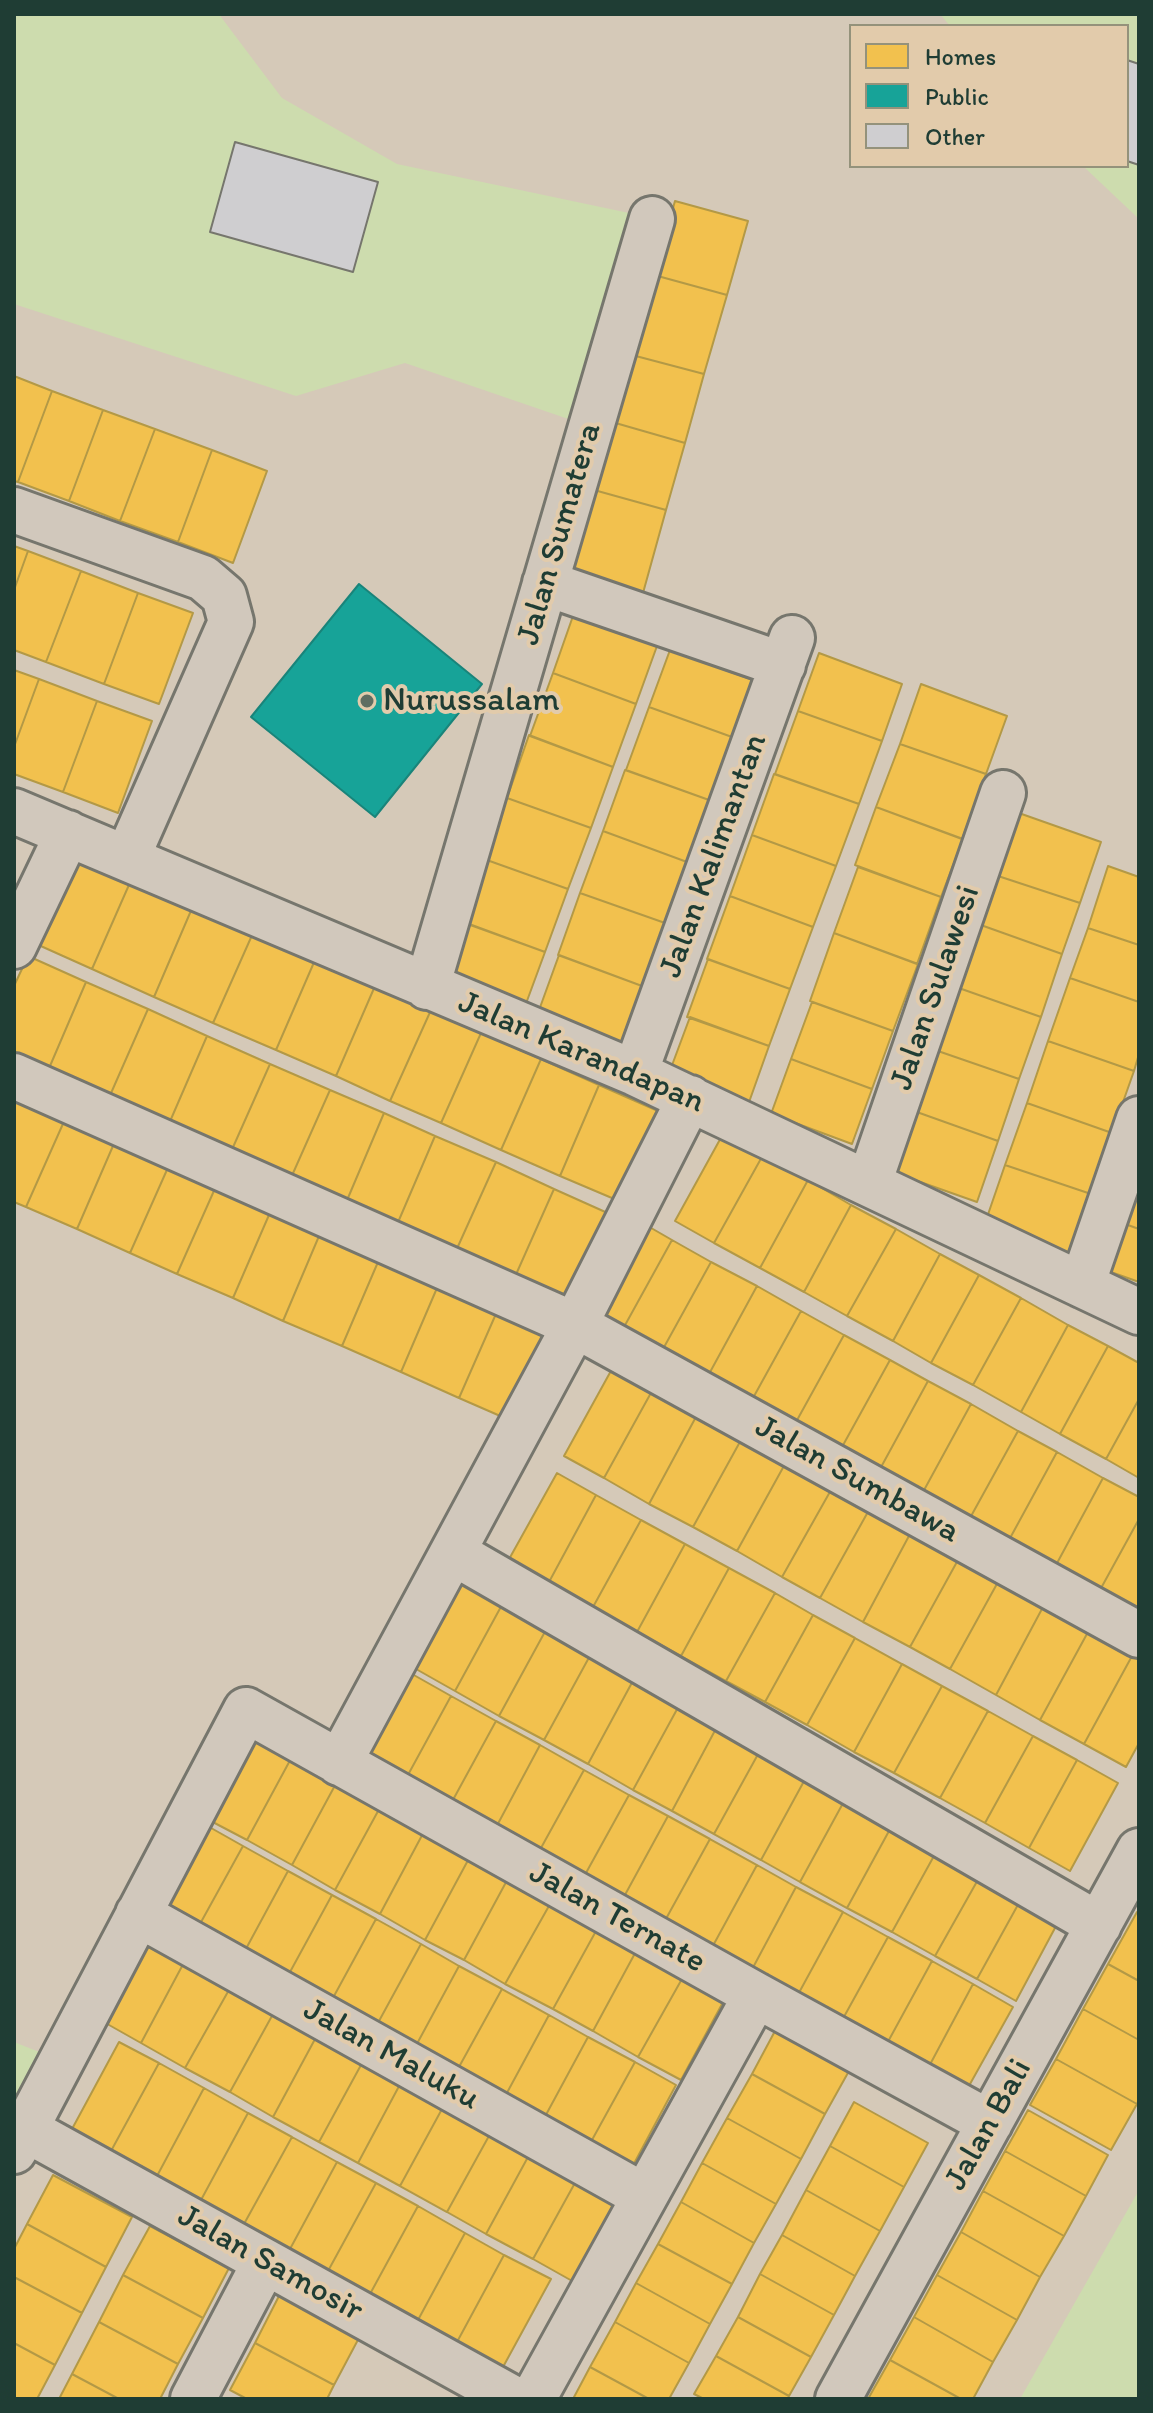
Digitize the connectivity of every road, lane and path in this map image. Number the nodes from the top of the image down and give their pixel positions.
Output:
1 (652, 219) dead end
2 (14, 510) edge
3 (545, 583) junction
4 (1003, 793) dead end
5 (14, 811) edge
6 (68, 833) junction
7 (127, 858) junction
8 (14, 946) edge
9 (427, 987) junction
10 (635, 1073) junction
11 (14, 1076) edge
12 (690, 1098) junction
13 (1139, 1119) edge
14 (869, 1183) junction
15 (1082, 1285) junction
16 (1139, 1312) edge
17 (575, 1325) junction
18 (454, 1553) junction
19 (1139, 1635) edge
20 (339, 1763) junction
21 (1139, 1851) edge
22 (138, 1914) junction
23 (1099, 1925) junction
24 (756, 1995) junction
25 (990, 2123) junction
26 (20, 2140) edge
27 (644, 2196) junction
28 (265, 2262) junction
29 (193, 2399) edge
30 (514, 2399) edge
31 (533, 2399) edge
32 (838, 2399) edge

1 - 3 street, Jalan Sumatera
2 - 7 street
3 - 9 street, Jalan Sumatera
3 - 10 street, Jalan Kalimantan
4 - 14 street, Jalan Sulawesi
5 - 6 street, Jalan Karandapan
6 - 7 street, Jalan Karandapan
6 - 8 street
7 - 9 street, Jalan Karandapan
9 - 10 street, Jalan Karandapan
10 - 12 street, Jalan Karandapan
11 - 17 street, Jalan Sumbawa
12 - 14 street, Jalan Karandapan
12 - 17 street
13 - 15 street
14 - 15 street, Jalan Karandapan
15 - 16 street, Jalan Karandapan
17 - 18 street
17 - 19 street, Jalan Sumbawa
18 - 20 street
18 - 23 street
20 - 22 street, Jalan Ternate
20 - 24 street, Jalan Ternate
21 - 23 street, Jalan Bali
22 - 26 street
22 - 27 street, Jalan Maluku
23 - 25 street, Jalan Bali
24 - 25 street, Jalan Ternate
24 - 27 street
25 - 32 street, Jalan Bali
26 - 28 street, Jalan Samosir
27 - 31 street
28 - 29 street
28 - 30 street, Jalan Samosir

